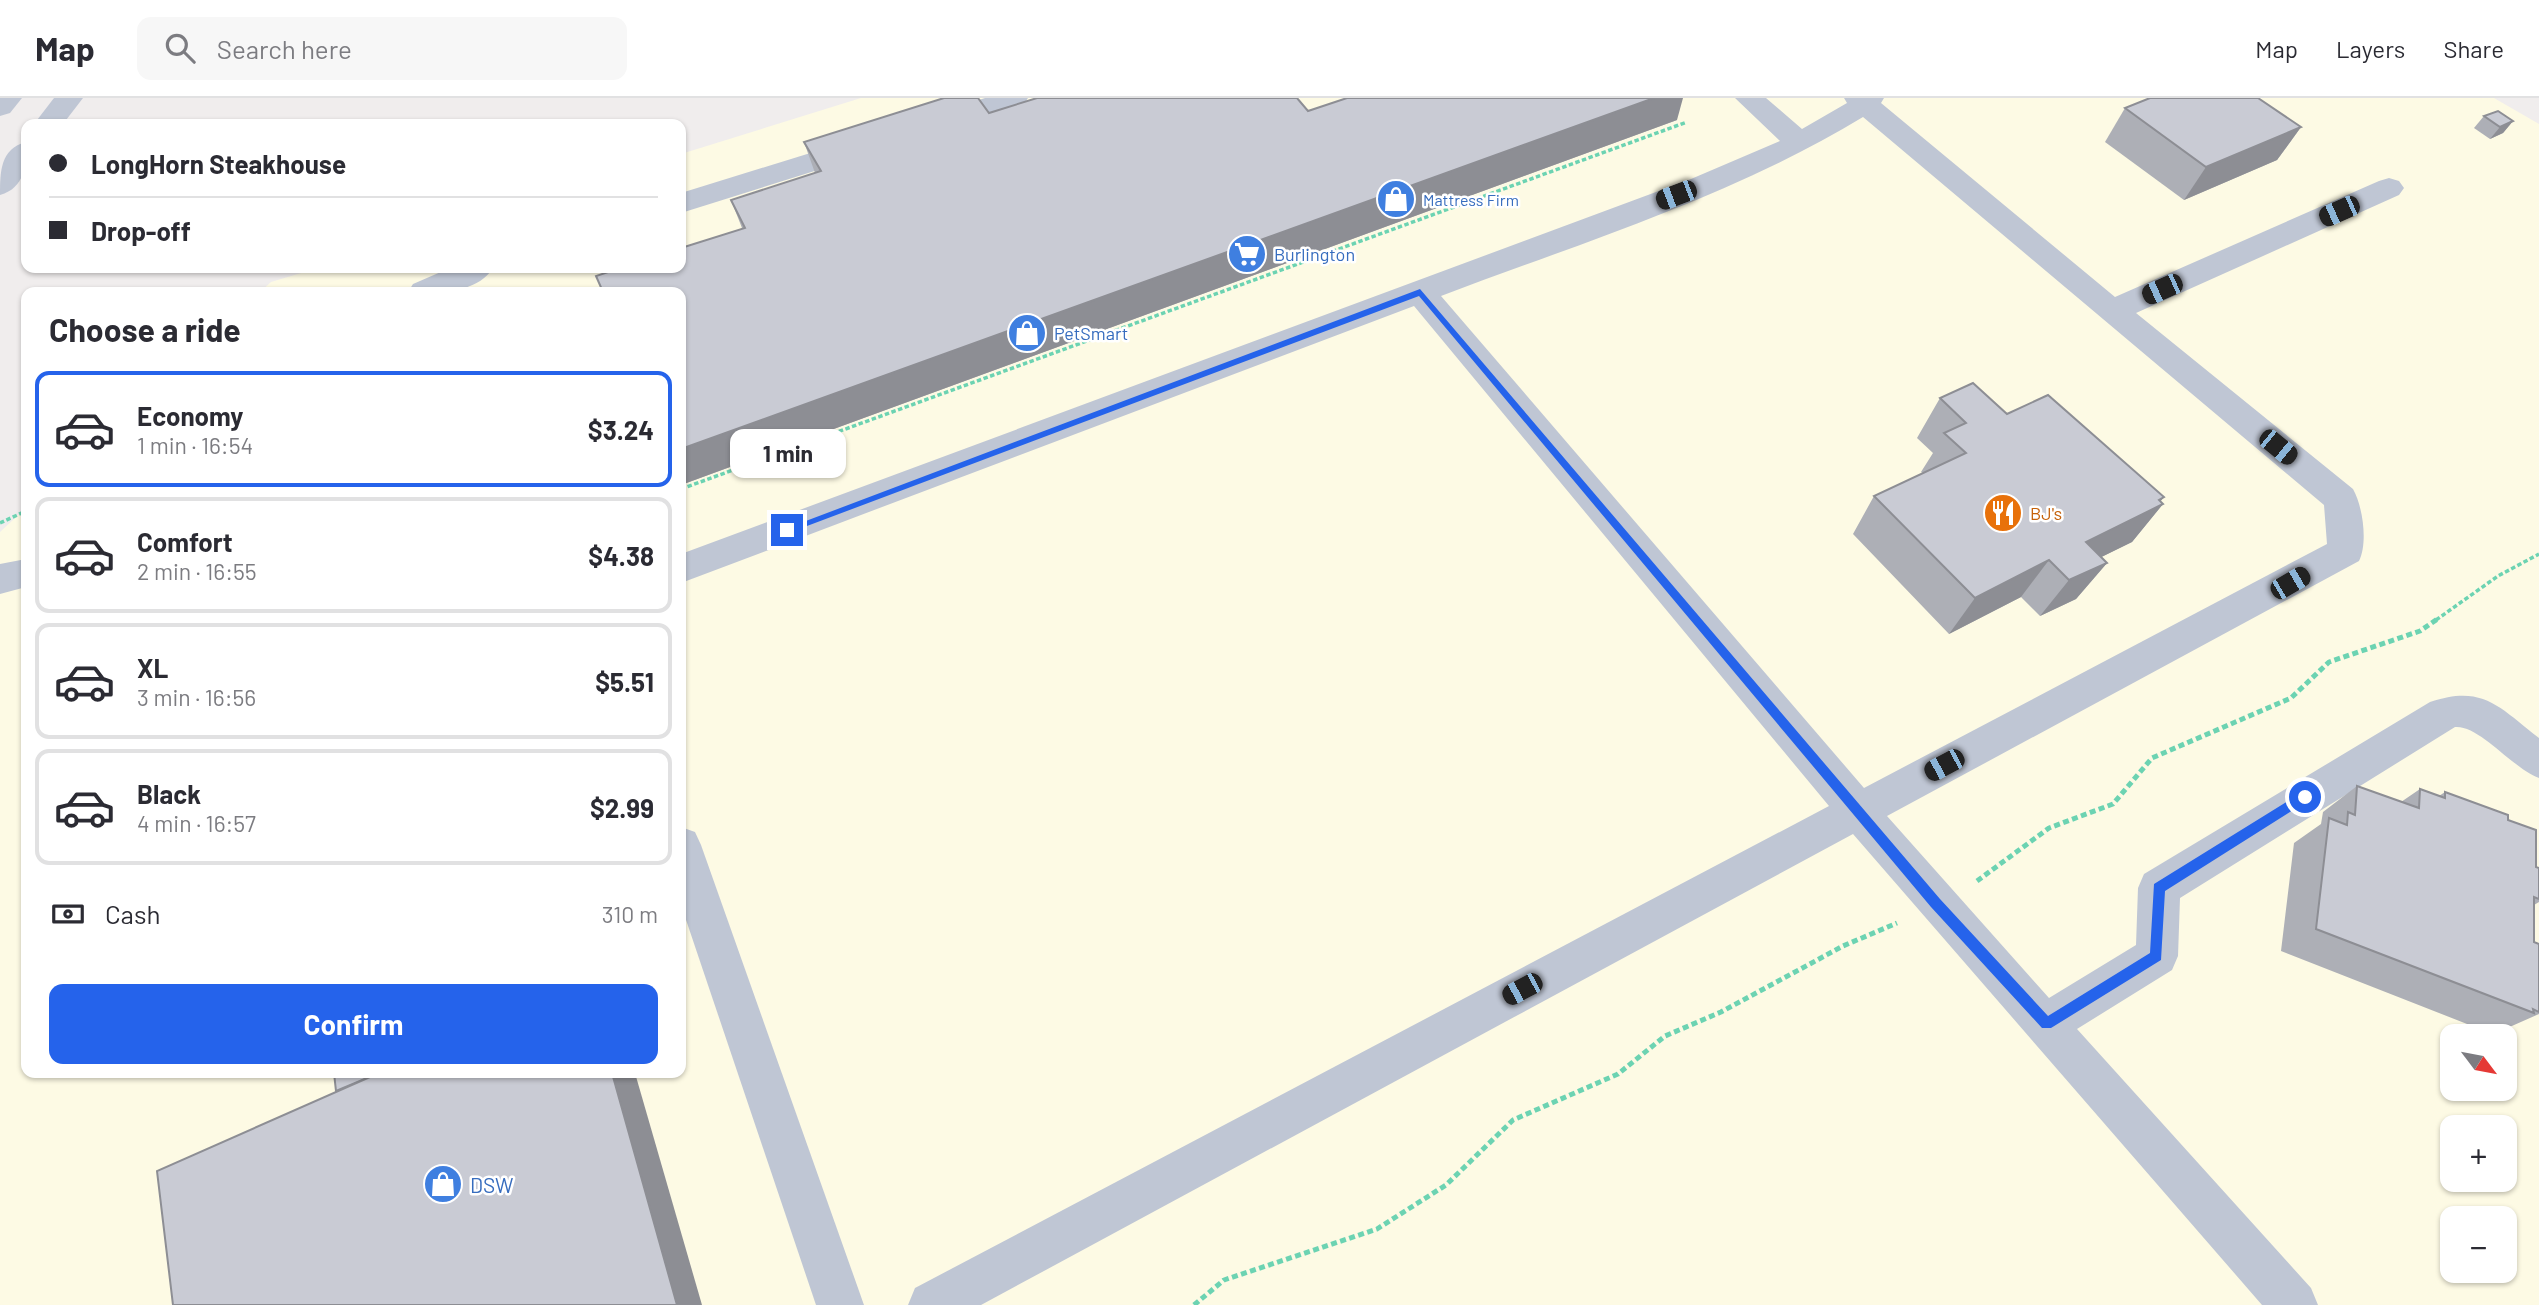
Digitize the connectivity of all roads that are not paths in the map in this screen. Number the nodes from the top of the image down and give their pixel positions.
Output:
1 (8, 98) edge
2 (69, 98) edge
3 (1014, 98) edge
4 (1749, 98) edge
5 (1864, 100) edge
6 (0, 107) edge
7 (52, 119) edge
8 (1800, 143) junction
9 (21, 158) edge
10 (0, 186) edge
11 (2389, 188) dead end
12 (686, 201) edge
13 (466, 273) edge
14 (435, 287) edge
15 (1420, 292) junction
16 (2112, 311) junction
17 (686, 567) edge
18 (21, 574) edge
19 (0, 579) edge
20 (2539, 761) edge
21 (1859, 810) junction
22 (686, 859) edge
23 (2046, 1024) junction
24 (840, 1305) edge
25 (932, 1305) edge
26 (2294, 1305) edge

1 - 6 street
2 - 7 street
3 - 12 street
4 - 8 street
5 - 8 street
5 - 16 street
8 - 15 street
9 - 10 street
11 - 16 street
13 - 14 street
15 - 17 street
15 - 21 street
16 - 21 street
18 - 19 street
20 - 23 street
21 - 23 street
21 - 25 street
22 - 24 street
23 - 26 street

